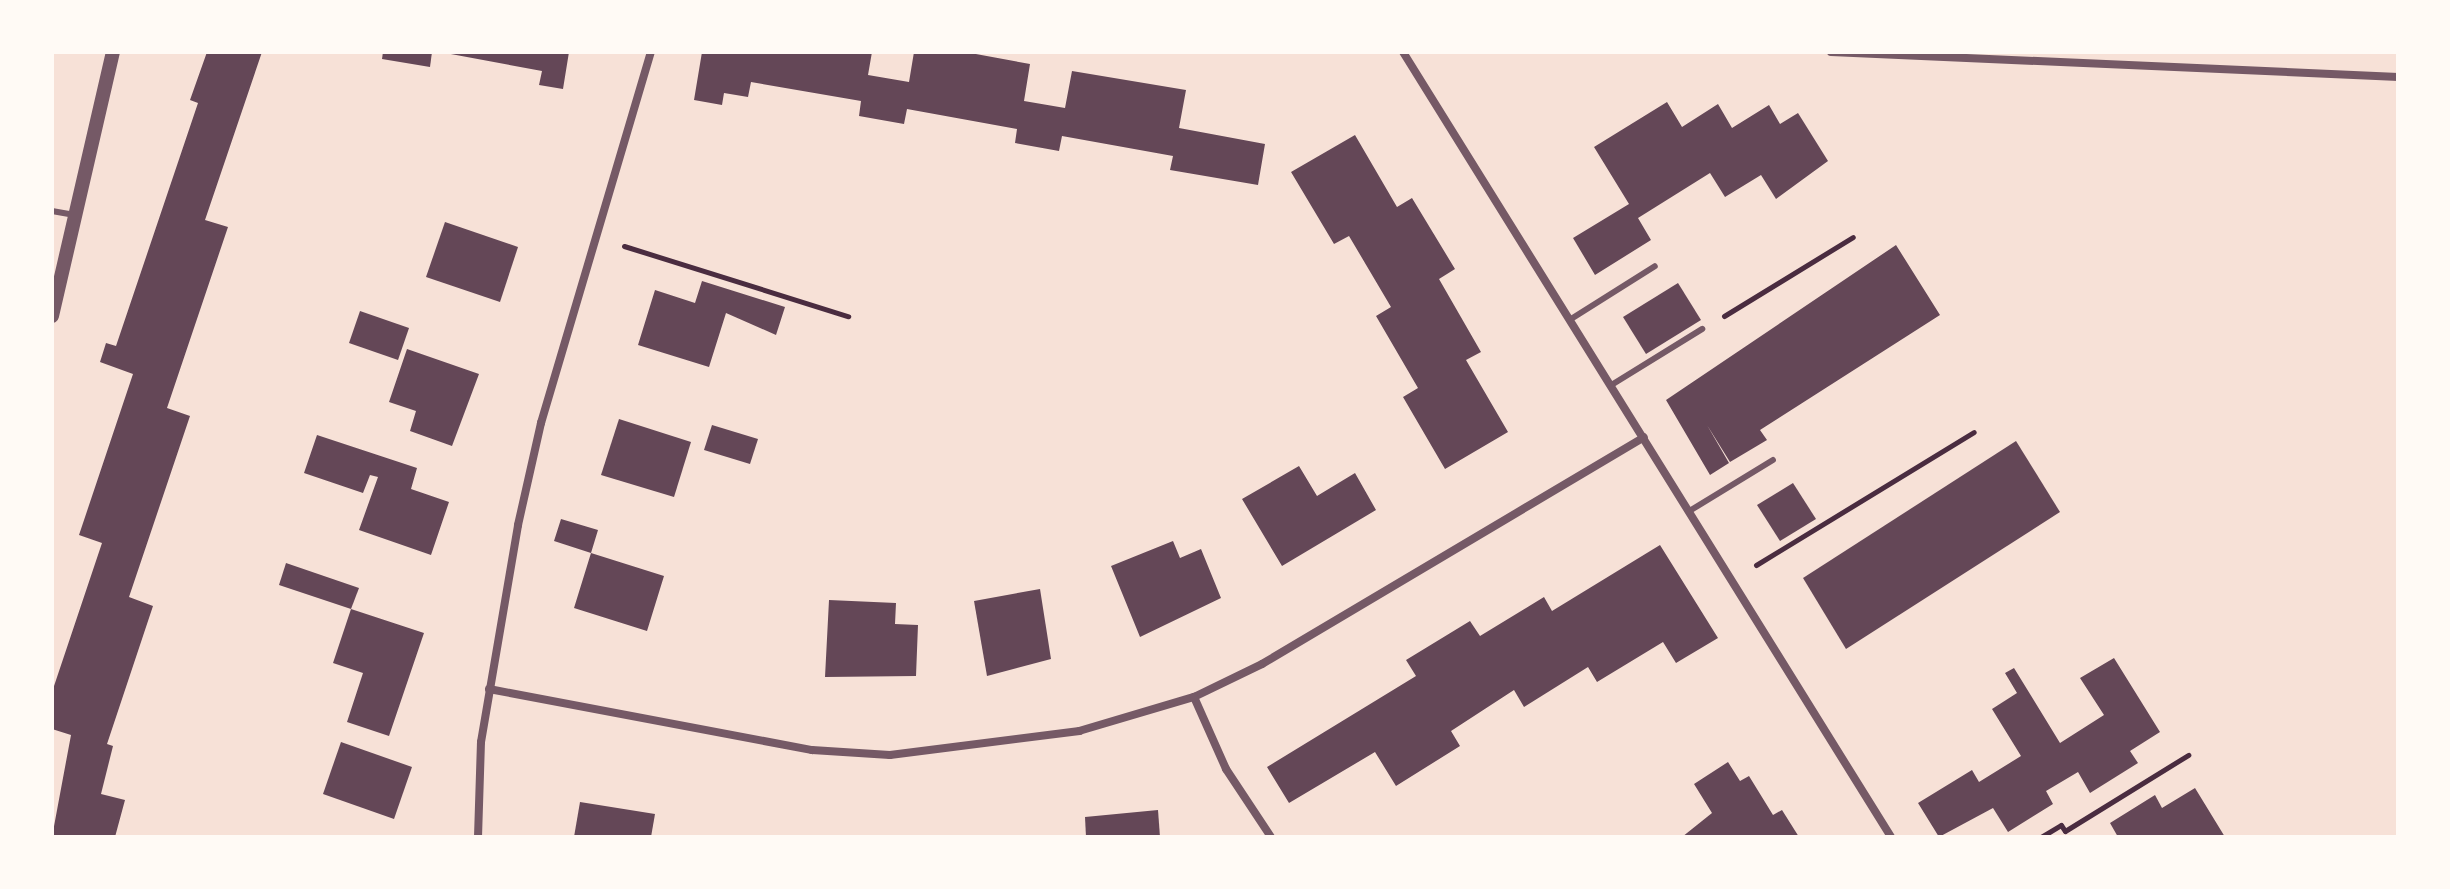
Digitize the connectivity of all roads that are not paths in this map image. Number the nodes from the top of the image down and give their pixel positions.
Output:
1 (113, 52) edge
2 (651, 52) edge
3 (1403, 52) edge
4 (1831, 52) edge
5 (2398, 77) edge
6 (52, 211) edge
7 (75, 215) junction
8 (1655, 266) dead end
9 (52, 316) edge
10 (1571, 319) junction
11 (1702, 329) road end
12 (1613, 384) junction
13 (1644, 437) junction
14 (1773, 460) dead end
15 (1691, 510) junction
16 (489, 689) junction
17 (1194, 697) junction
18 (478, 837) edge
19 (1271, 837) edge
20 (1891, 837) edge

1 - 7 street
2 - 16 street
3 - 10 street
4 - 5 street
6 - 7 lane
7 - 9 street
8 - 10 lane
10 - 12 street
11 - 12 lane
12 - 13 street
13 - 15 street
13 - 17 street
14 - 15 lane
15 - 20 street
16 - 17 street
16 - 18 street
17 - 19 street

